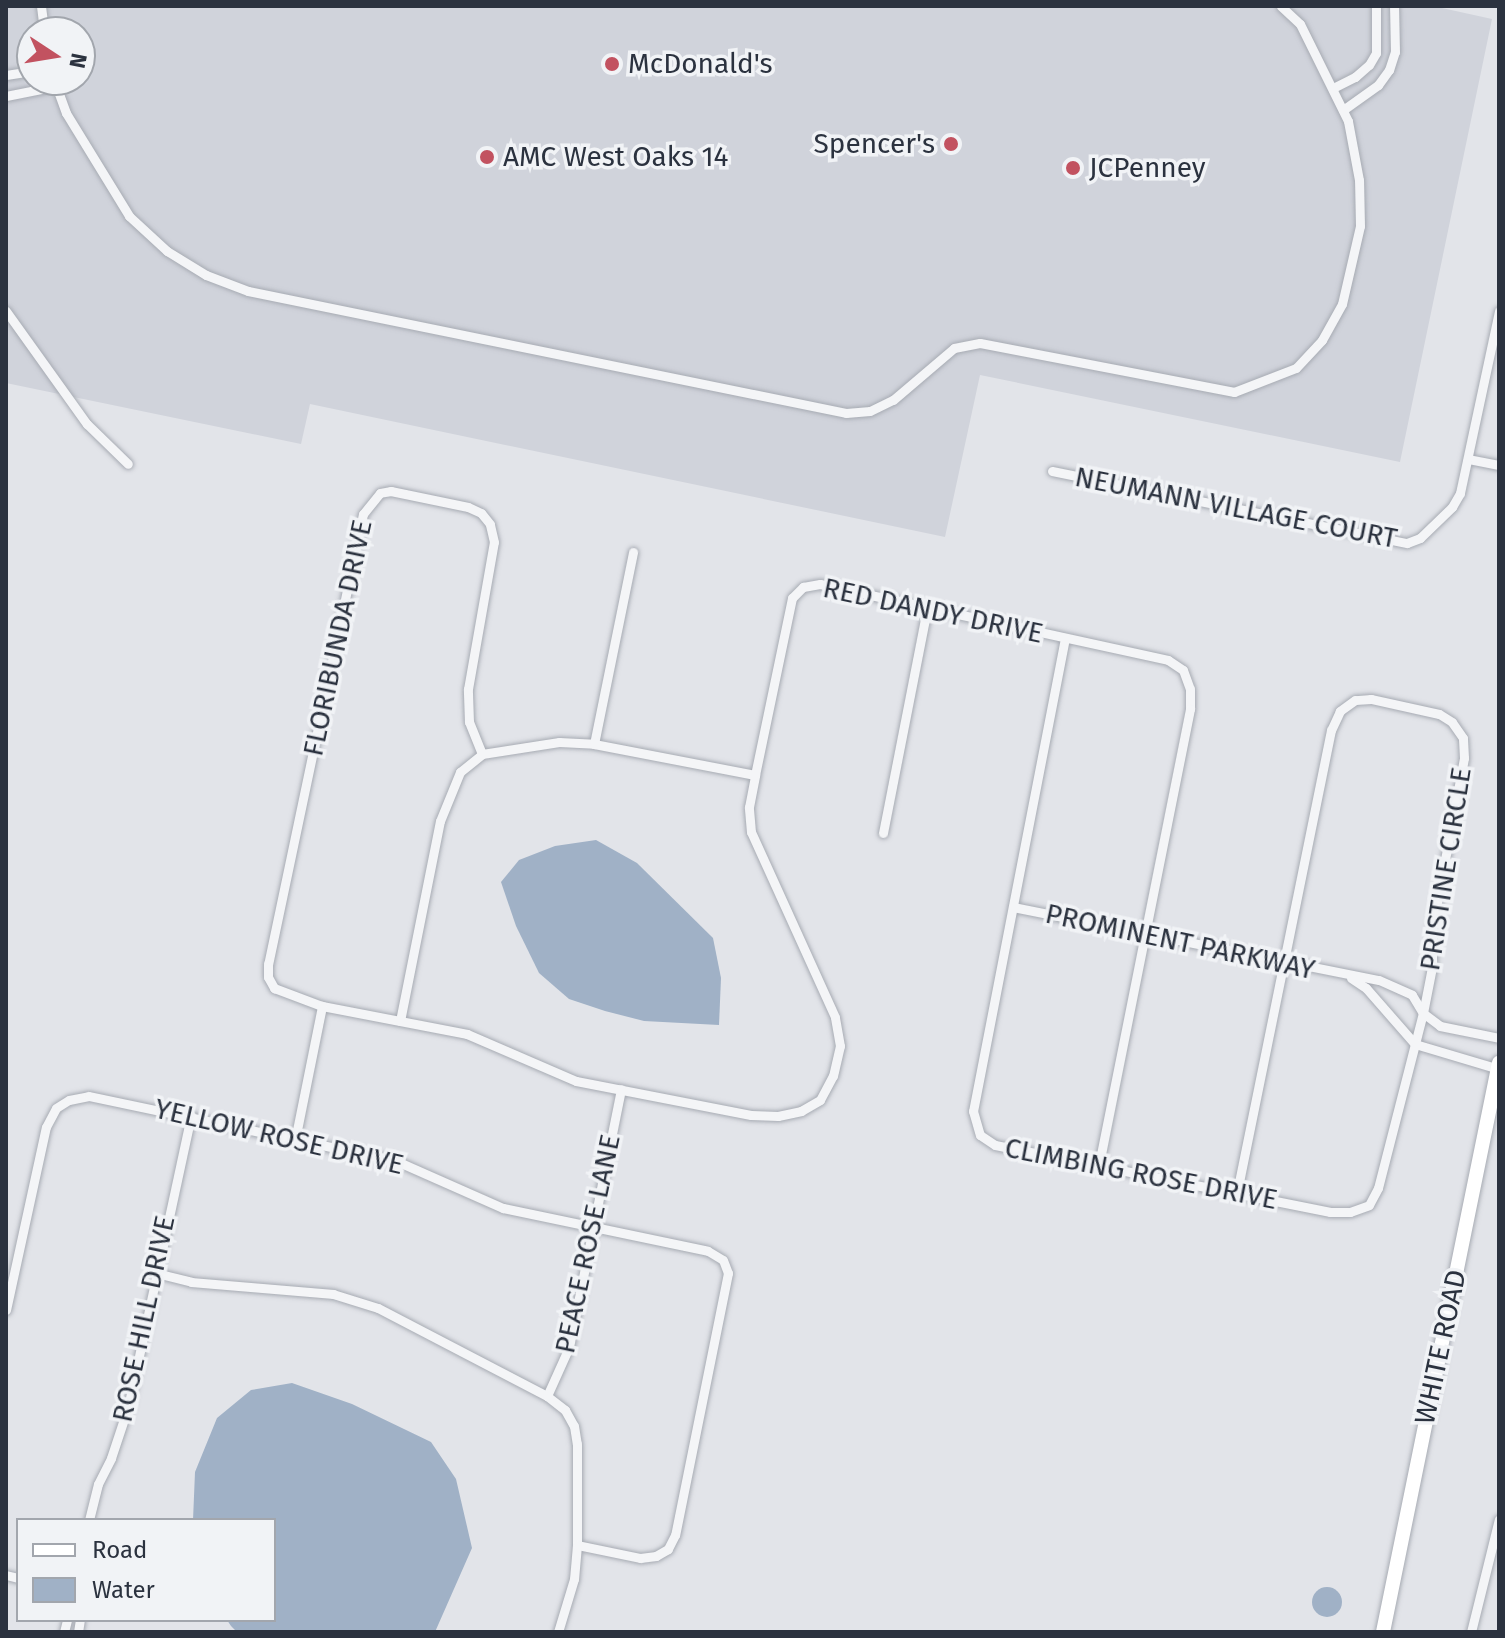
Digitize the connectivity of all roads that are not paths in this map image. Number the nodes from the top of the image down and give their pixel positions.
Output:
1 (1281, 6) edge
2 (1376, 6) edge
3 (1394, 6) edge
4 (1333, 88) junction
5 (60, 96) edge
6 (1343, 110) junction
7 (1499, 311) edge
8 (7, 313) edge
9 (1468, 459) junction
10 (128, 464) dead end
11 (1499, 465) edge
12 (1052, 471) dead end
13 (633, 552) dead end
14 (927, 608) junction
15 (1065, 638) junction
16 (594, 744) junction
17 (482, 754) junction
18 (755, 775) junction
19 (883, 833) dead end
20 (1013, 907) junction
21 (1145, 936) junction
22 (1286, 964) junction
23 (1348, 975) junction
24 (322, 1006) junction
25 (1423, 1013) junction
26 (400, 1021) junction
27 (1499, 1038) edge
28 (1415, 1044) junction
29 (1499, 1067) edge
30 (621, 1089) junction
31 (191, 1116) junction
32 (295, 1140) junction
33 (1099, 1163) junction
34 (1237, 1193) junction
35 (594, 1227) junction
36 (156, 1273) junction
37 (6, 1310) edge
38 (547, 1396) junction
39 (90, 1518) edge
40 (1499, 1519) edge
41 (577, 1545) junction
42 (558, 1632) edge
43 (1383, 1632) edge
44 (1471, 1632) edge

1 - 4 street
2 - 4 street
3 - 6 street
4 - 6 street
5 - 6 street
7 - 9 street
8 - 10 street
9 - 11 street
9 - 12 street, NEUMANN VILLAGE COURT
13 - 16 street
14 - 15 street, RED DANDY DRIVE
14 - 18 street, RED DANDY DRIVE
14 - 19 street
15 - 20 street, CLIMBING ROSE DRIVE
15 - 21 street, RED DANDY DRIVE
16 - 17 street
16 - 18 street
17 - 24 street, FLORIBUNDA DRIVE
17 - 26 street
18 - 30 street, RED DANDY DRIVE
20 - 21 street, PROMINENT PARKWAY
20 - 33 street, CLIMBING ROSE DRIVE
21 - 22 street, PROMINENT PARKWAY
21 - 33 street, RED DANDY DRIVE
22 - 23 street, PROMINENT PARKWAY
22 - 25 street, PRISTINE CIRCLE
22 - 34 street
23 - 25 street, PROMINENT PARKWAY
23 - 28 street, PROMINENT PARKWAY
24 - 26 street, RED DANDY DRIVE
24 - 32 street
25 - 27 street, PROMINENT PARKWAY
25 - 28 street, CLIMBING ROSE DRIVE
26 - 30 street, RED DANDY DRIVE
28 - 29 street
28 - 34 street, CLIMBING ROSE DRIVE
29 - 43 street, WHITE ROAD
30 - 35 street, PEACE ROSE LANE
31 - 32 street, YELLOW ROSE DRIVE
31 - 36 street, ROSE HILL DRIVE
31 - 37 street, YELLOW ROSE DRIVE
32 - 35 street, YELLOW ROSE DRIVE
33 - 34 street, CLIMBING ROSE DRIVE
35 - 38 street, PEACE ROSE LANE
35 - 41 street, YELLOW ROSE DRIVE
36 - 38 street
36 - 39 street, ROSE HILL DRIVE
38 - 41 street
40 - 44 street
41 - 42 street

